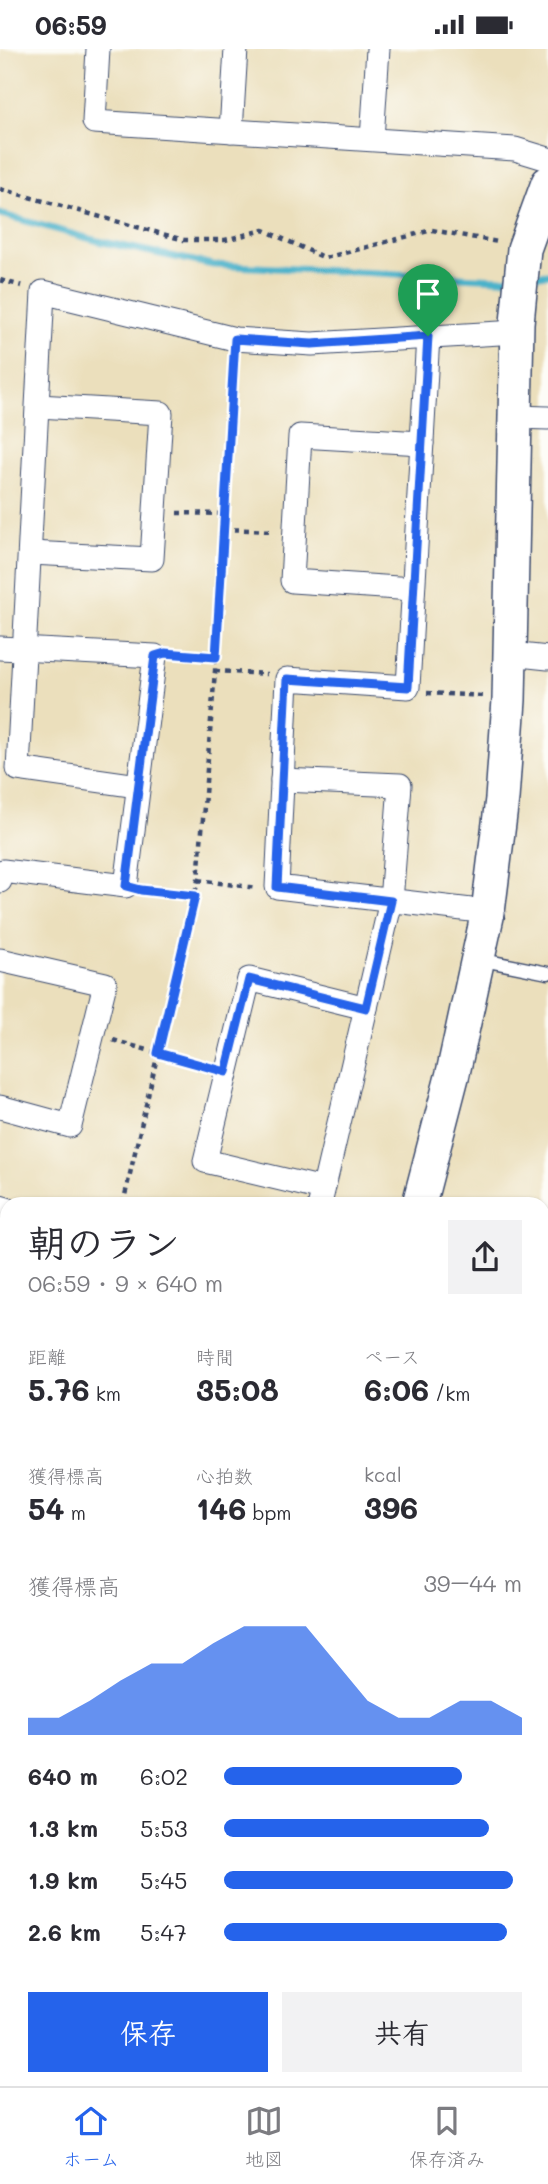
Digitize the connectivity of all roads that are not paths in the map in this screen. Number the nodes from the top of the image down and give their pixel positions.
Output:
1 (98, 49) edge
2 (236, 49) edge
3 (378, 49) edge
4 (231, 131) junction
5 (372, 139) junction
6 (548, 159) edge
7 (548, 183) edge
8 (517, 332) junction
9 (428, 336) junction
10 (38, 406) junction
11 (515, 417) junction
12 (548, 418) edge
13 (422, 443) junction
14 (30, 553) junction
15 (413, 589) junction
16 (0, 648) edge
17 (24, 649) junction
18 (510, 654) junction
19 (548, 658) edge
20 (282, 780) junction
21 (138, 786) junction
22 (0, 881) edge
23 (391, 901) junction
24 (488, 912) junction
25 (478, 959) junction
26 (0, 960) edge
27 (548, 973) edge
28 (366, 1008) junction
29 (0, 1107) edge
30 (322, 1197) edge
31 (421, 1197) edge

1 - 4 street
2 - 4 street
3 - 5 street
4 - 5 street
5 - 6 street
7 - 8 street
8 - 9 street
8 - 11 street
9 - 10 street
9 - 13 street
10 - 14 street
10 - 14 street
11 - 12 street
11 - 18 street
13 - 15 street
13 - 15 street
14 - 17 street
15 - 20 street
16 - 17 street
17 - 21 street
17 - 21 street
18 - 19 street
18 - 24 street
20 - 23 street
20 - 23 street
21 - 22 street
23 - 24 street
23 - 28 street
24 - 25 street
25 - 27 lane
25 - 31 street
26 - 29 street
28 - 30 street
28 - 30 street

